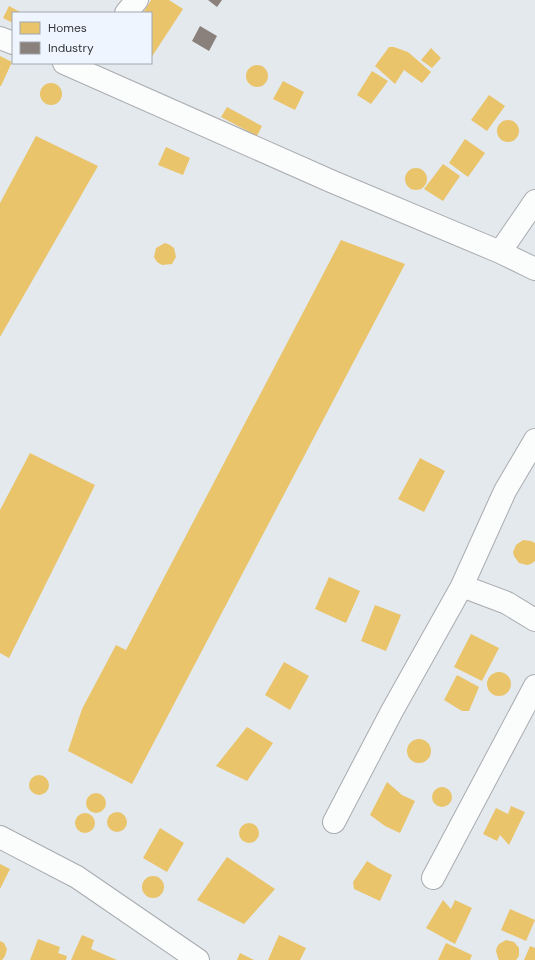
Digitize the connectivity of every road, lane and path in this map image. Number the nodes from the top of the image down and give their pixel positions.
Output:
1 (137, 0) edge
2 (127, 12) edge
3 (0, 38) edge
4 (12, 43) edge
5 (77, 65) edge
6 (535, 201) edge
7 (500, 252) junction
8 (535, 269) edge
9 (535, 440) edge
10 (462, 586) junction
11 (535, 620) edge
12 (535, 686) edge
13 (334, 822) dead end
14 (0, 837) edge
15 (433, 878) dead end
16 (198, 960) edge

1 - 2 street
3 - 4 street
5 - 7 street
6 - 7 street
7 - 8 street
9 - 10 street
10 - 11 street
10 - 13 street
12 - 15 street
14 - 16 street

